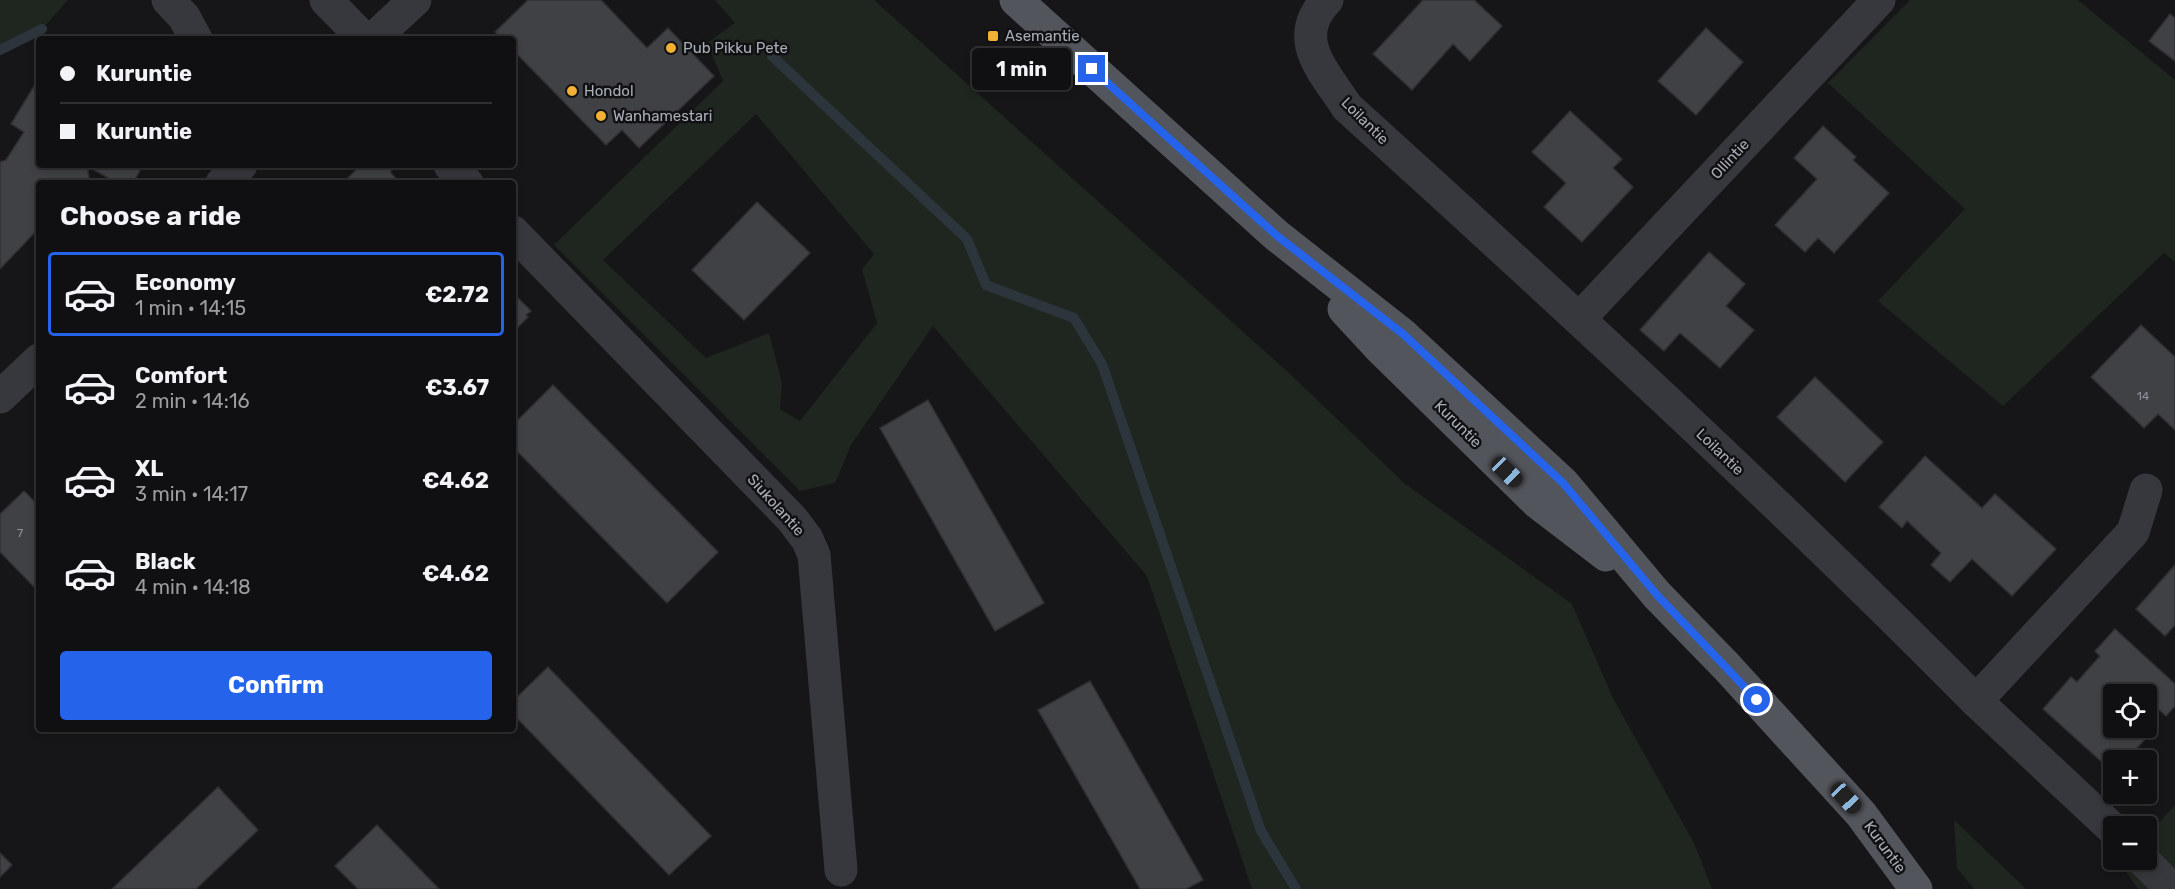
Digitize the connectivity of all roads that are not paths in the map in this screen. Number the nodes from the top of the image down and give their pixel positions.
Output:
1 (168, 0) edge
2 (326, 0) edge
3 (415, 0) edge
4 (1016, 0) edge
5 (1327, 0) edge
6 (1879, 0) edge
7 (194, 36) edge
8 (361, 36) edge
9 (376, 36) edge
10 (238, 168) edge
11 (453, 168) edge
12 (225, 180) edge
13 (464, 180) edge
14 (516, 235) edge
15 (1580, 318) junction
16 (36, 363) edge
17 (0, 397) edge
18 (2146, 490) dead end
19 (1976, 701) junction
20 (2103, 820) edge
21 (841, 870) dead end
22 (2153, 870) edge
23 (1916, 889) edge
24 (2172, 889) edge

1 - 7 street
2 - 8 street
3 - 9 street
4 - 23 main road, Kuruntie
5 - 15 street, Loilantie
6 - 15 street, Ollintie
10 - 12 street
11 - 13 street
14 - 21 street, Siukolantie
15 - 19 street, Loilantie
16 - 17 street
18 - 19 street
19 - 20 street, Loilantie
22 - 24 street

